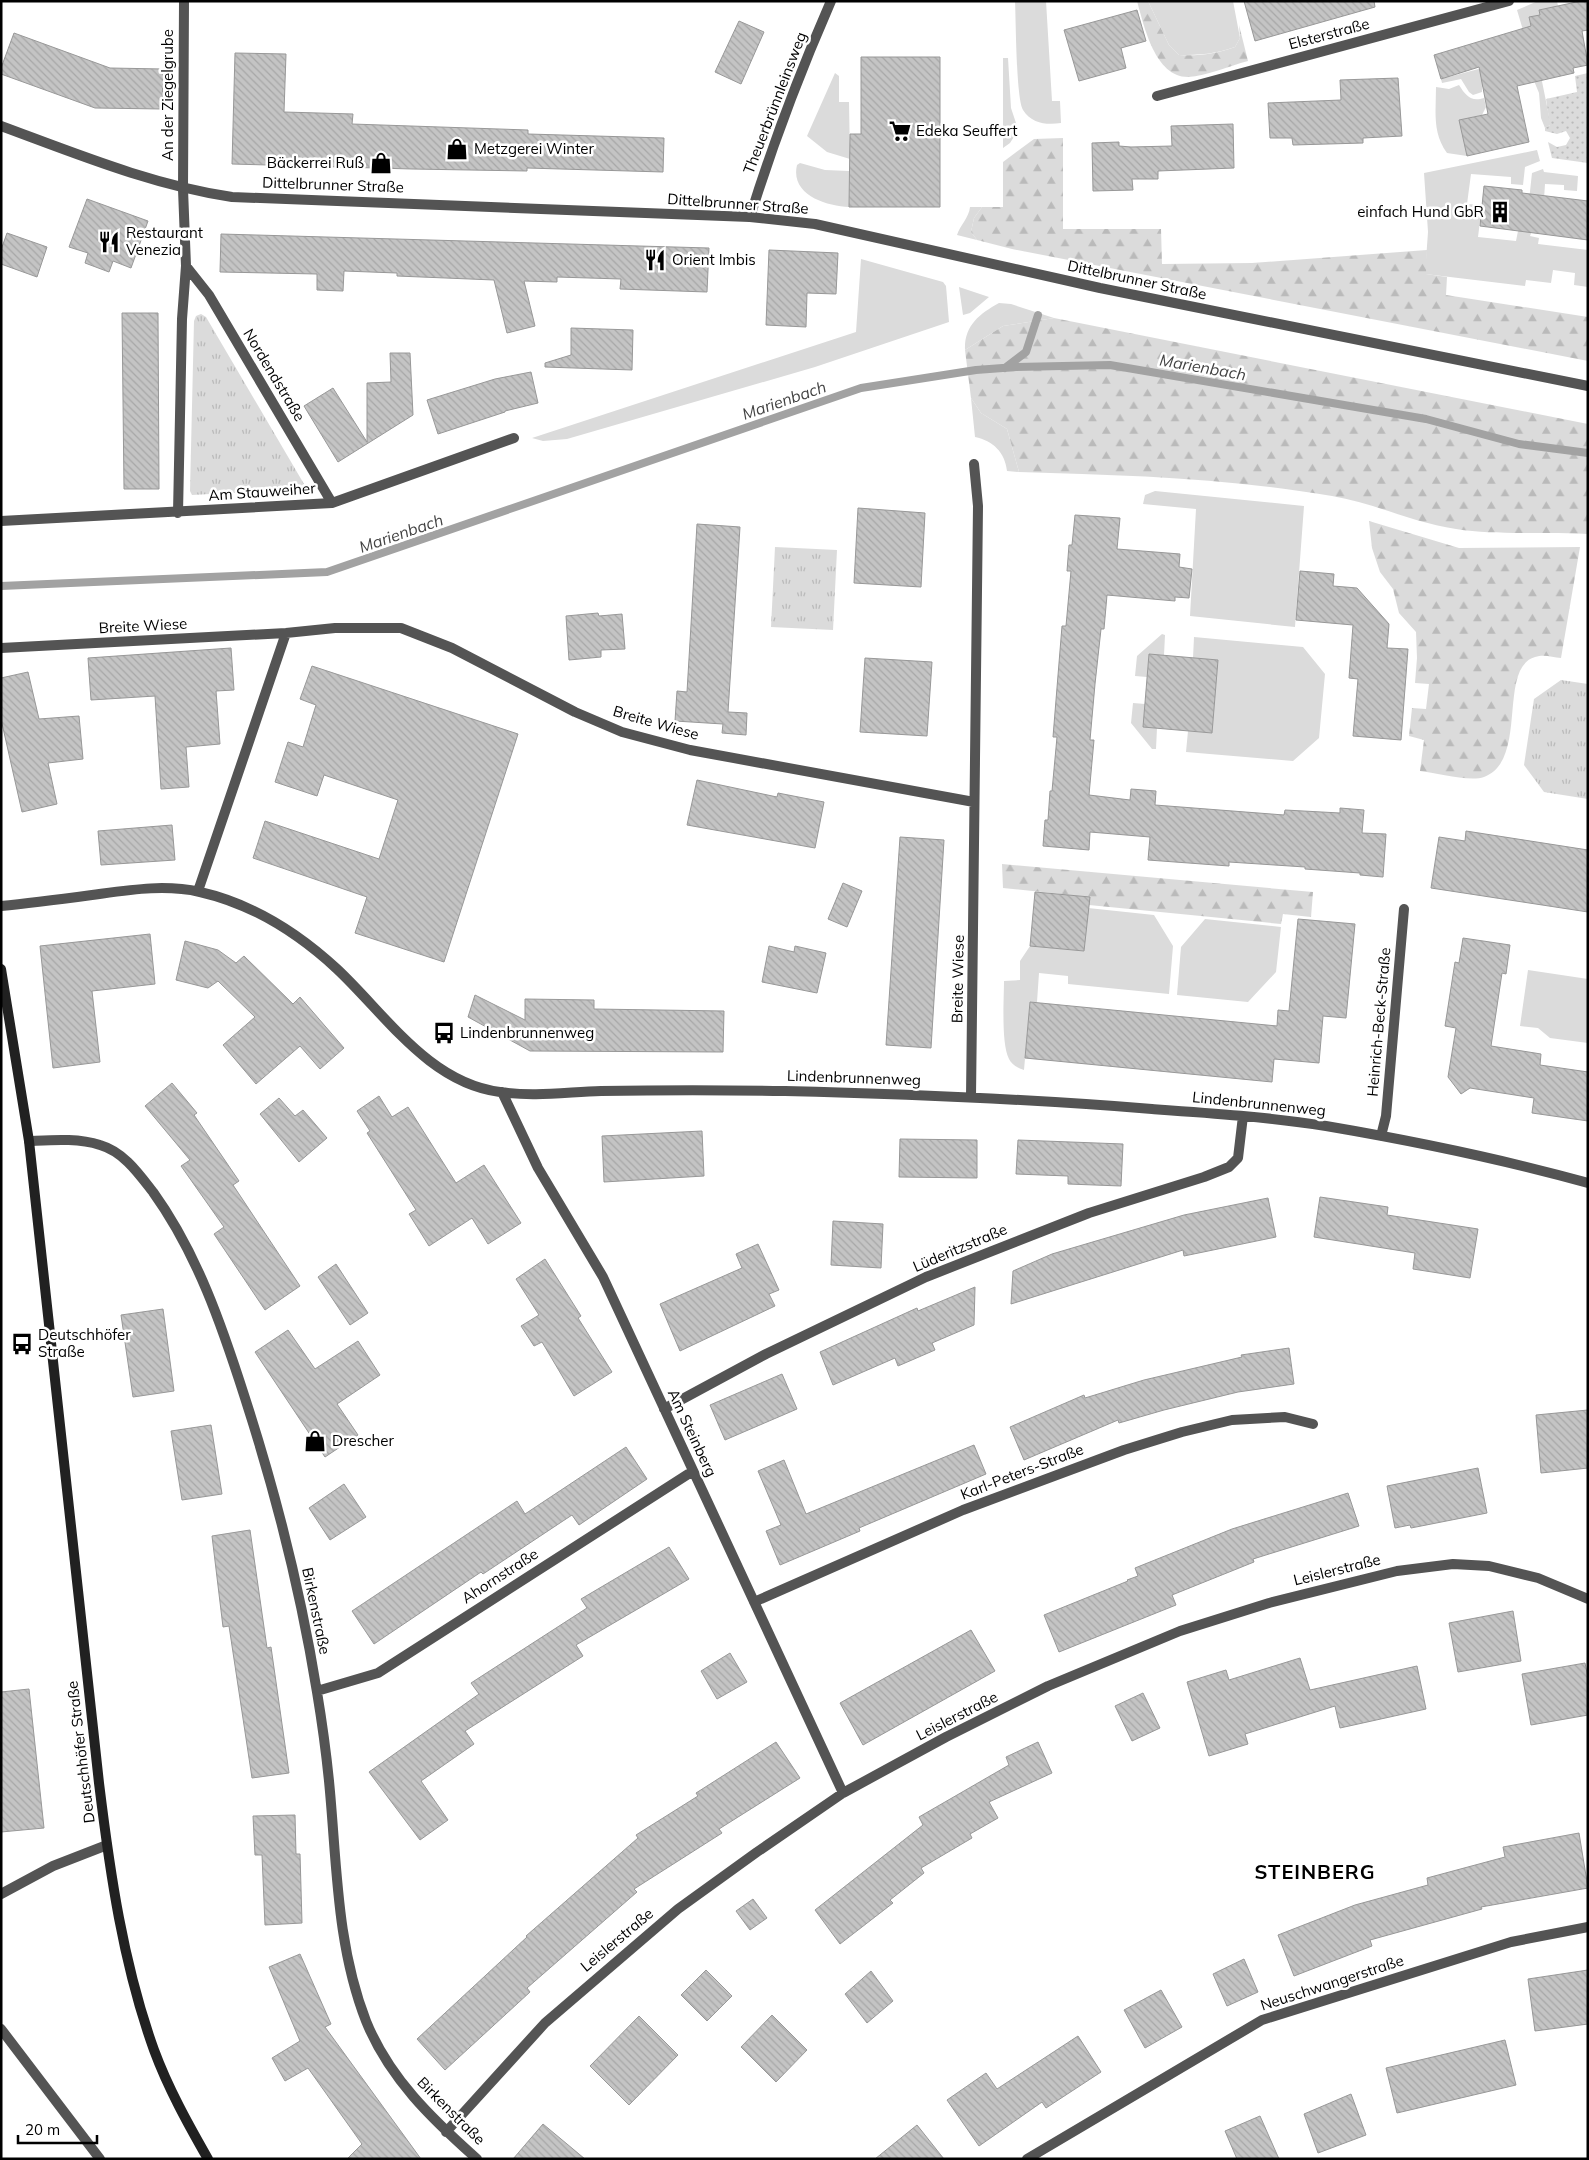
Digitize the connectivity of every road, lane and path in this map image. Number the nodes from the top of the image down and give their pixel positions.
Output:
1 (184, 1) edge
2 (832, 1) edge
3 (1509, 1) edge
4 (1157, 96) dead end
5 (1, 126) edge
6 (183, 189) junction
7 (750, 217) junction
8 (186, 266) junction
9 (1588, 386) edge
10 (514, 438) dead end
11 (974, 464) dead end
12 (332, 503) junction
13 (178, 513) junction
14 (1, 521) edge
15 (286, 633) junction
16 (1, 648) edge
17 (974, 802) junction
18 (198, 892) junction
19 (1, 906) edge
20 (1404, 909) dead end
21 (1, 969) edge
22 (502, 1092) junction
23 (971, 1097) junction
24 (1244, 1116) junction
25 (1381, 1136) junction
26 (30, 1141) junction
27 (1588, 1183) edge
28 (664, 1409) junction
29 (1312, 1424) dead end
30 (693, 1471) junction
31 (1588, 1599) edge
32 (754, 1602) junction
33 (317, 1691) junction
34 (843, 1793) junction
35 (107, 1845) junction
36 (1, 1894) edge
37 (1588, 1927) edge
38 (1, 2029) edge
39 (446, 2132) junction
40 (100, 2159) edge
41 (208, 2159) edge
42 (477, 2159) edge
43 (1027, 2159) edge

1 - 6 street, An der Ziegelgrube
2 - 7 street, Theuerbrünnleinsweg
3 - 4 street, Elsterstraße
5 - 6 street, Dittelbrunner Straße
6 - 7 street, Dittelbrunner Straße
6 - 8 street
7 - 9 street, Dittelbrunner Straße
8 - 12 street, Nordendstraße
8 - 13 street
10 - 12 street, Am Stauweiher
11 - 17 street, Breite Wiese
12 - 13 street, Am Stauweiher
13 - 14 street, Am Stauweiher
15 - 16 street, Breite Wiese
15 - 17 street, Breite Wiese
15 - 18 street
17 - 23 street, Breite Wiese
18 - 19 street, Lindenbrunnenweg
18 - 22 street, Lindenbrunnenweg
20 - 25 street, Heinrich-Beck-Straße
21 - 26 main road, Deutschhöfer Straße
22 - 23 street, Lindenbrunnenweg
22 - 28 street, Am Steinberg
23 - 24 street, Lindenbrunnenweg
24 - 25 street, Lindenbrunnenweg
24 - 28 street, Lüderitzstraße
25 - 27 street, Lindenbrunnenweg
26 - 33 street, Birkenstraße
26 - 35 main road, Deutschhöfer Straße
28 - 30 street, Am Steinberg
29 - 32 street, Karl-Peters-Straße
30 - 32 street, Am Steinberg
30 - 33 street, Ahornstraße
31 - 34 street, Leislerstraße
32 - 34 street, Am Steinberg
33 - 39 street, Birkenstraße
34 - 39 street, Leislerstraße
35 - 36 street
35 - 41 main road, Deutschhöfer Straße
37 - 43 street, Neuschwangerstraße
38 - 40 street
39 - 42 street, Birkenstraße

